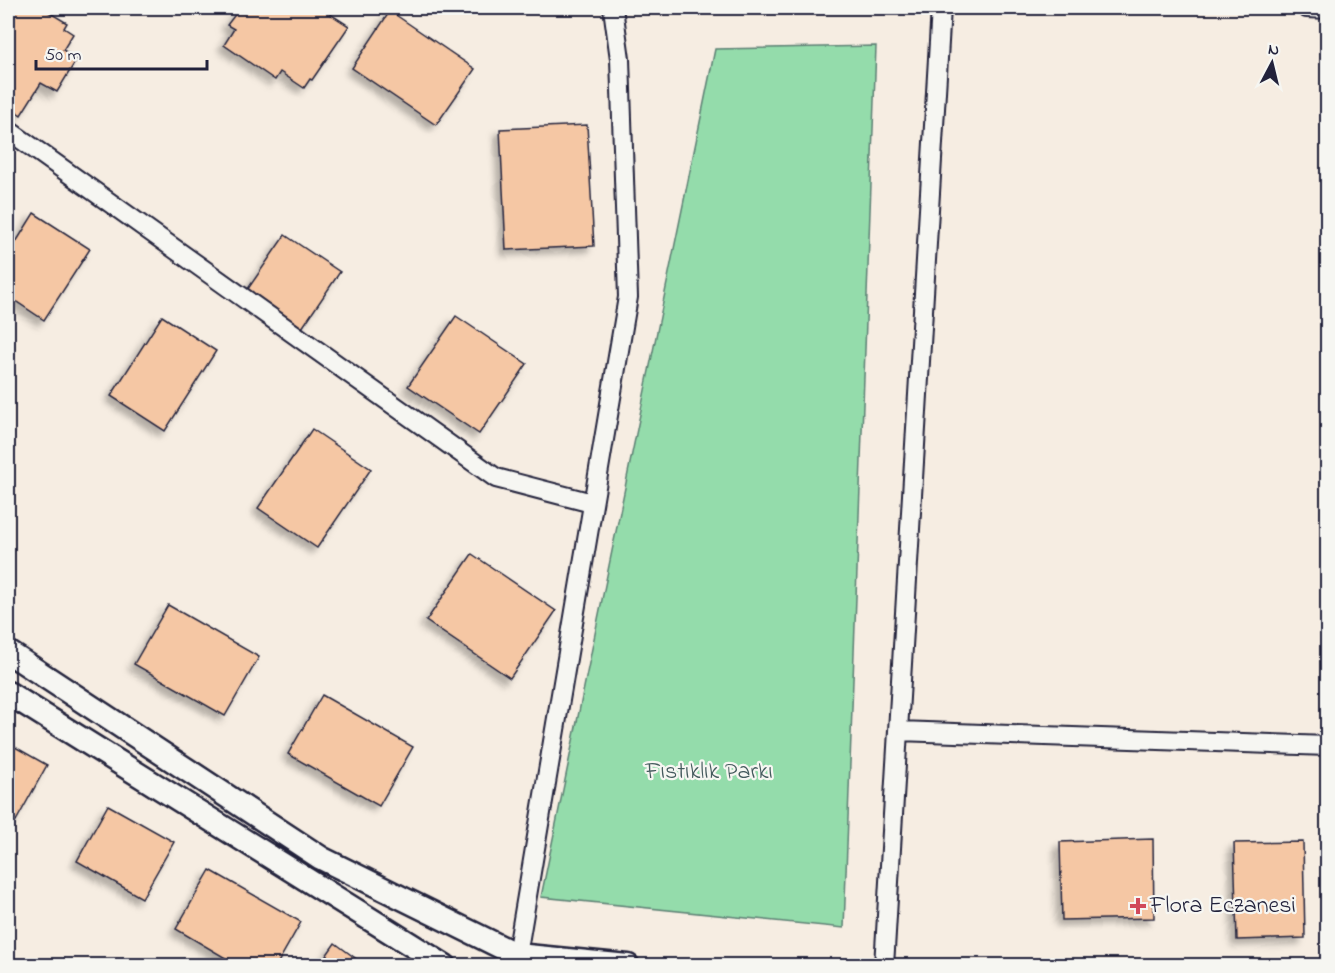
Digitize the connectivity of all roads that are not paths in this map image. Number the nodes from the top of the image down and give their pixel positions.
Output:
1 (613, 8) edge
2 (941, 8) edge
3 (1307, 8) edge
4 (1328, 9) edge
5 (8, 130) edge
6 (592, 503) junction
7 (8, 652) edge
8 (8, 693) edge
9 (899, 731) junction
10 (1328, 746) edge
11 (517, 956) junction
12 (445, 966) edge
13 (628, 966) edge
14 (884, 966) edge

1 - 6 street
2 - 9 street
3 - 4 street
5 - 6 street
6 - 11 street
7 - 11 street
8 - 12 street
9 - 10 street
9 - 14 street
11 - 13 street

